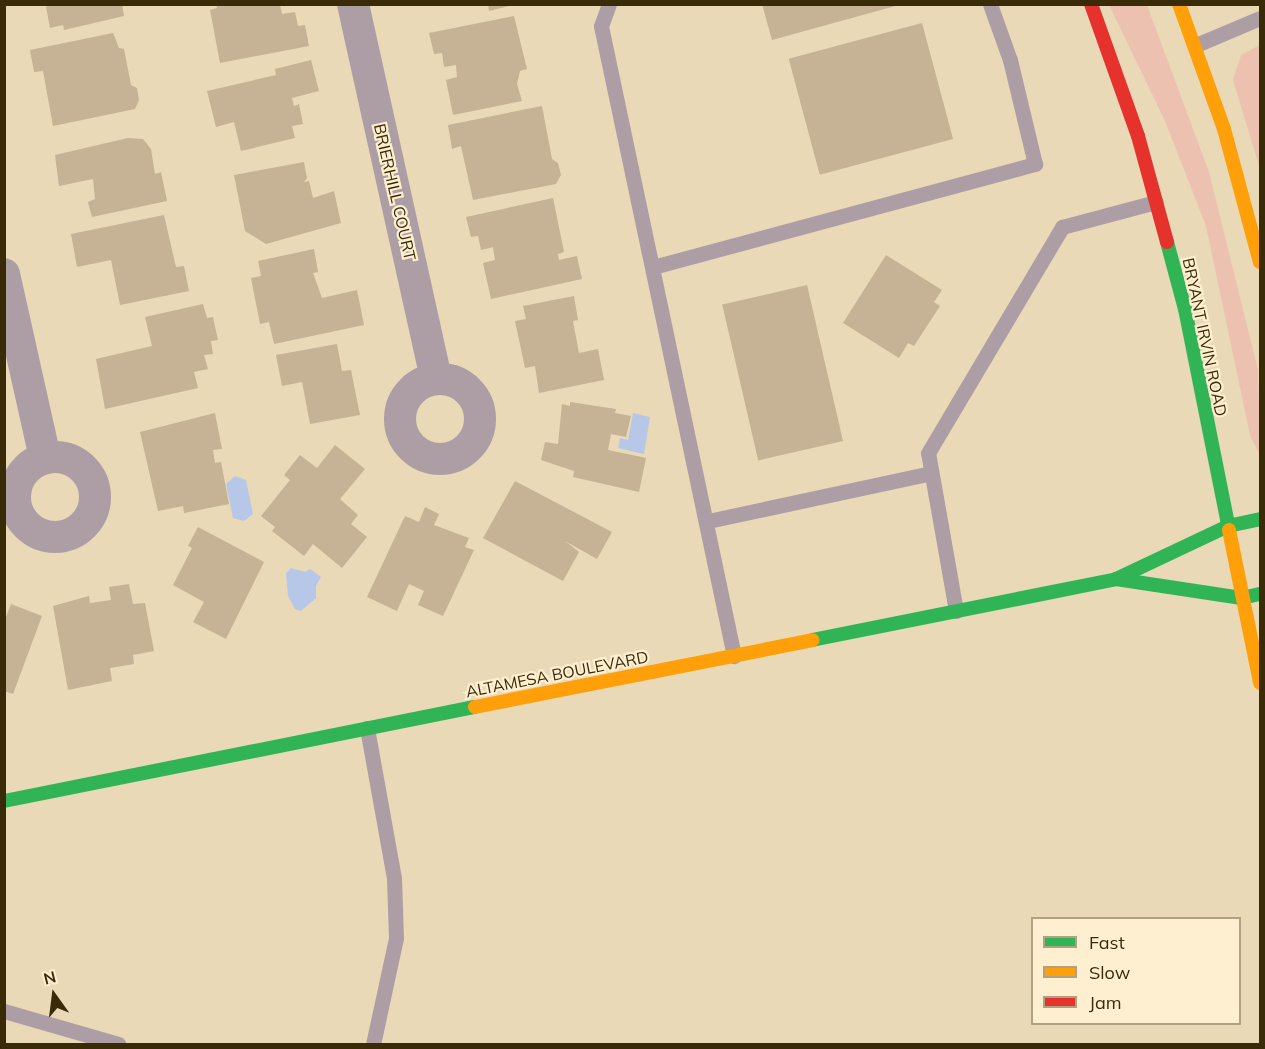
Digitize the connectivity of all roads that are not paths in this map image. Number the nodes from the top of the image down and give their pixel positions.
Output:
1 (353, 4) edge
2 (609, 4) edge
3 (990, 4) edge
4 (1091, 4) edge
5 (1179, 4) edge
6 (1260, 18) edge
7 (1196, 45) junction
8 (1156, 202) junction
9 (1260, 262) edge
10 (653, 267) junction
11 (4, 274) edge
12 (436, 379) dead end
13 (45, 458) dead end
14 (931, 473) junction
15 (1260, 519) edge
16 (708, 521) junction
17 (1228, 526) junction
18 (1116, 579) junction
19 (1260, 594) edge
20 (1242, 598) junction
21 (956, 611) junction
22 (734, 656) junction
23 (1260, 684) edge
24 (367, 728) junction
25 (4, 801) edge
26 (4, 1011) edge
27 (118, 1044) edge
28 (373, 1044) edge

1 - 12 street, BRIERHILL COURT
2 - 10 lane
3 - 10 lane
4 - 8 street, BRYANT IRVIN ROAD
5 - 7 street
6 - 7 lane
7 - 9 street
8 - 14 lane
8 - 17 street, BRYANT IRVIN ROAD
10 - 16 lane
11 - 13 street
14 - 16 lane
14 - 21 lane
15 - 17 street, ALTAMESA BOULEVARD
16 - 22 lane
17 - 18 street, ALTAMESA BOULEVARD
17 - 20 street, BRYANT IRVIN ROAD
18 - 20 street, ALTAMESA BOULEVARD
18 - 21 street, ALTAMESA BOULEVARD
19 - 20 street, ALTAMESA BOULEVARD
20 - 23 street, BRYANT IRVIN ROAD
21 - 22 street, ALTAMESA BOULEVARD
22 - 24 street, ALTAMESA BOULEVARD
24 - 25 street, ALTAMESA BOULEVARD
24 - 28 lane
26 - 27 lane

